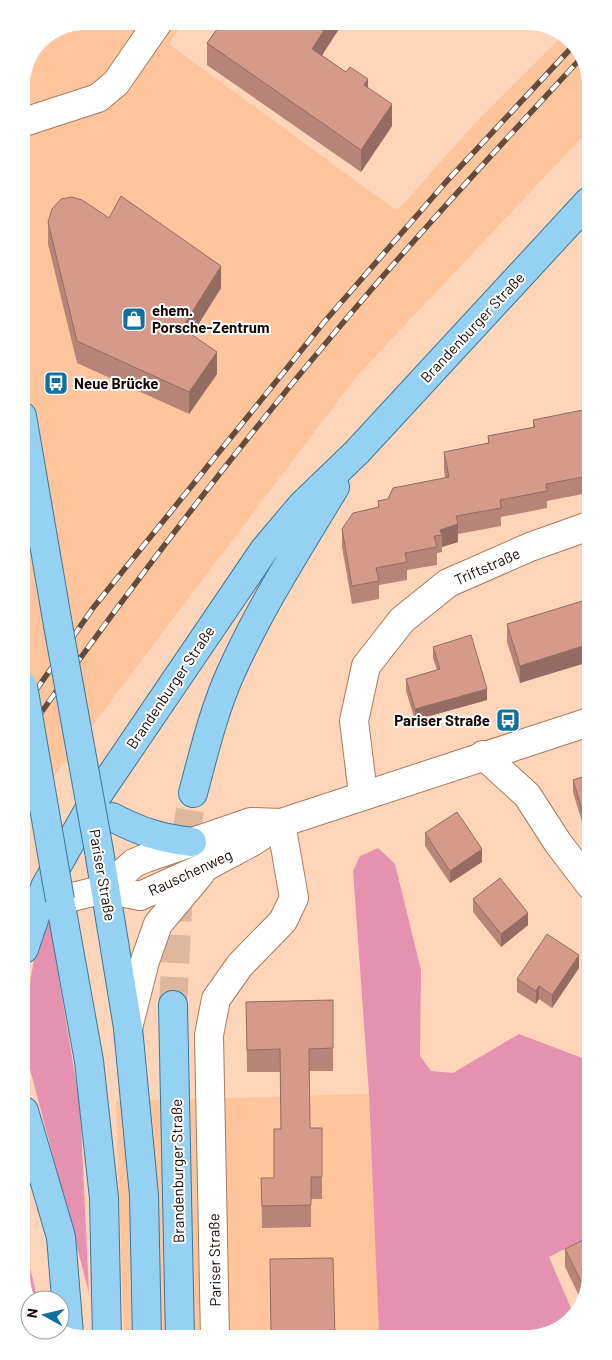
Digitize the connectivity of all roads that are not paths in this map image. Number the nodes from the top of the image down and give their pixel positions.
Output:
1 (154, 30) edge
2 (30, 121) edge
3 (582, 208) edge
4 (357, 452) junction
5 (30, 462) edge
6 (582, 528) edge
7 (582, 724) edge
8 (30, 726) edge
9 (483, 755) junction
10 (86, 786) junction
11 (193, 793) tunnel mouth
12 (363, 794) junction
13 (281, 823) junction
14 (192, 842) junction
15 (210, 865) junction
16 (582, 874) edge
17 (106, 889) junction
18 (60, 900) junction
19 (30, 931) edge
20 (174, 1005) tunnel mouth
21 (128, 1028) junction
22 (30, 1131) edge
23 (66, 1290) edge
24 (108, 1330) edge
25 (147, 1330) edge
26 (180, 1330) edge
27 (215, 1330) edge

1 - 2 street
3 - 4 main road, Brandenburger Straße
4 - 11 main road, Brandenburger Straße
4 - 19 main road, Brandenburger Straße
5 - 10 main road, Pariser Straße, bridge
6 - 12 street, Triftstraße
7 - 9 street, Rauschenweg
8 - 18 main road, bridge
9 - 12 street, Rauschenweg
9 - 16 street
10 - 14 main road
10 - 17 main road, Pariser Straße, bridge
12 - 13 street, Rauschenweg
13 - 14 street, Rauschenweg
13 - 15 street, Rauschenweg
13 - 27 street, Pariser Straße
14 - 17 street, Rauschenweg
15 - 17 street, Rauschenweg
15 - 21 street
17 - 18 street
17 - 21 main road, Pariser Straße
18 - 24 main road
20 - 26 main road, Brandenburger Straße
21 - 25 main road, Pariser Straße
22 - 23 main road

